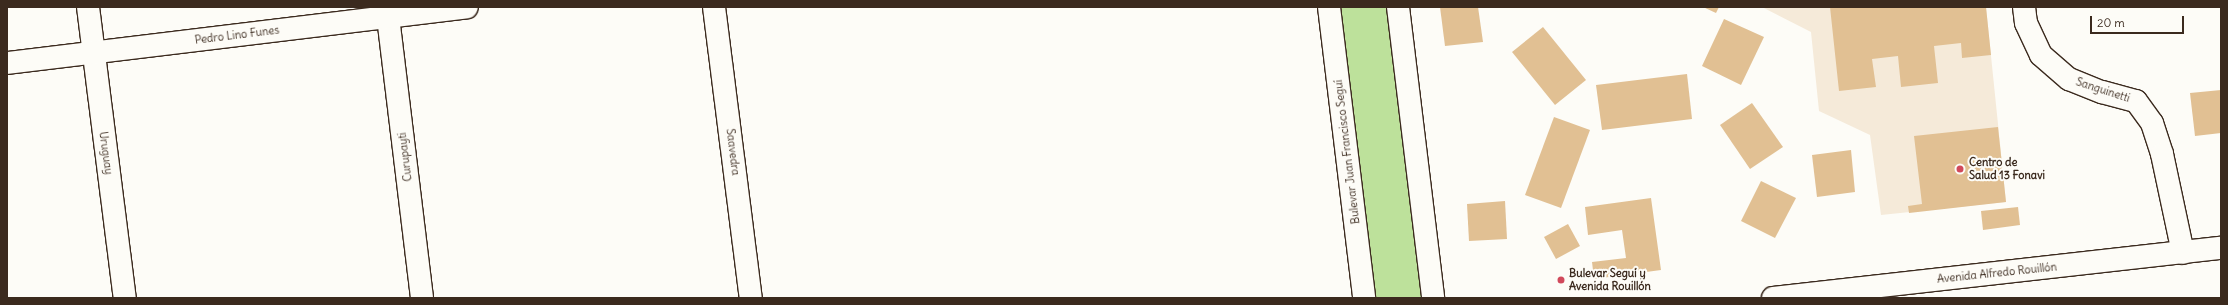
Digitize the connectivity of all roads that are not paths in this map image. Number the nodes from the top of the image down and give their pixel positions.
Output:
1 (88, 7) edge
2 (467, 7) edge
3 (714, 7) edge
4 (1329, 7) edge
5 (1398, 7) edge
6 (2024, 7) edge
7 (388, 17) junction
8 (93, 52) junction
9 (7, 63) edge
10 (2221, 248) edge
11 (2183, 253) junction
12 (125, 298) edge
13 (422, 298) edge
14 (751, 298) edge
15 (1364, 298) edge
16 (1433, 298) edge
17 (1773, 298) edge

1 - 8 street, Uruguay
2 - 7 street, Pedro Lino Funes
3 - 14 street, Saavedra
4 - 15 street, Bulevar Juan Francisco Seguí
5 - 16 street
6 - 11 street, Sanguinetti
7 - 8 street, Pedro Lino Funes
7 - 13 street, Curupayti
8 - 9 street, Pedro Lino Funes
8 - 12 street, Uruguay
10 - 11 street, Avenida Alfredo Rouillón
11 - 17 street, Avenida Alfredo Rouillón

